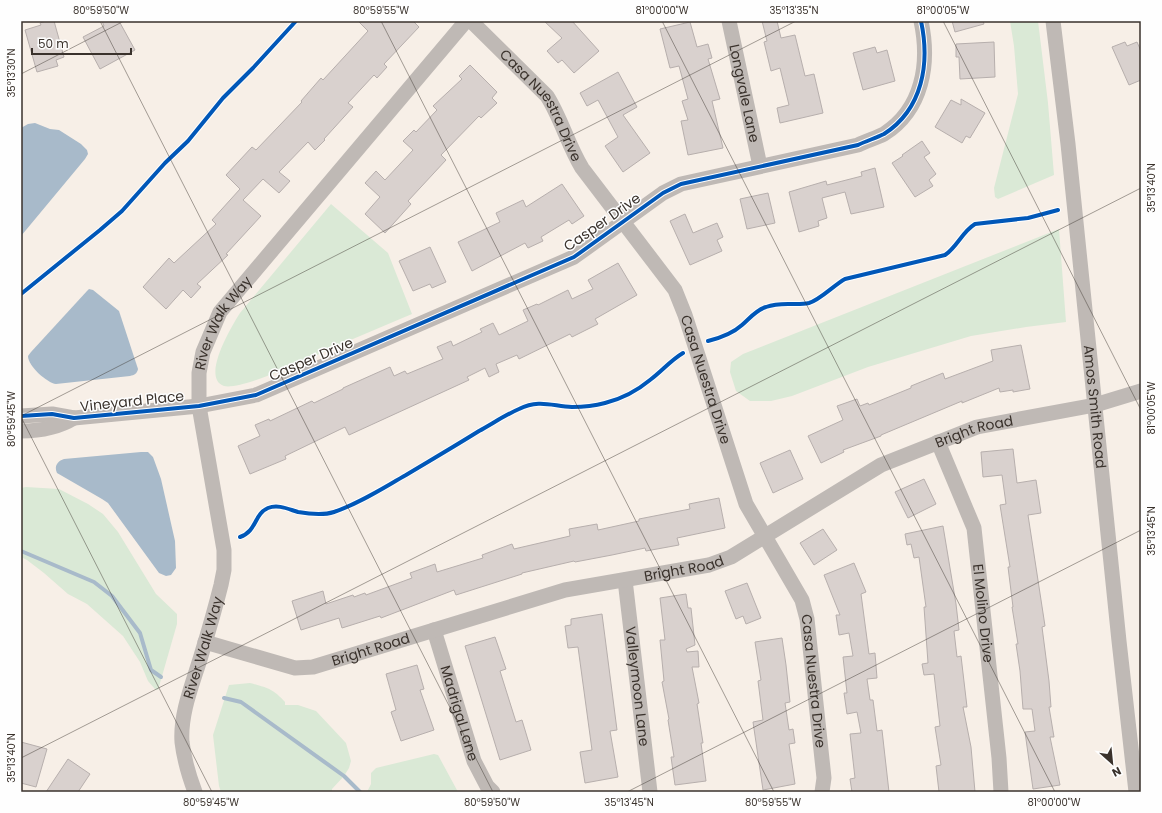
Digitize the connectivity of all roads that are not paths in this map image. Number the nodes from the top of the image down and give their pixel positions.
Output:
1 (466, 21) edge
2 (471, 21) edge
3 (729, 21) edge
4 (921, 21) edge
5 (1053, 21) edge
6 (760, 166) junction
7 (623, 222) junction
8 (1141, 392) edge
9 (1094, 405) junction
10 (199, 406) junction
11 (24, 415) edge
12 (74, 418) junction
13 (23, 431) edge
14 (938, 442) junction
15 (765, 536) junction
16 (625, 580) junction
17 (434, 630) junction
18 (205, 642) junction
19 (195, 792) edge
20 (493, 792) edge
21 (650, 792) edge
22 (822, 792) edge
23 (1001, 792) edge
24 (1136, 792) edge

1 - 10 street, River Walk Way
2 - 7 street, Casa Nuestra Drive
3 - 6 street, Longvale Lane
4 - 6 street, Casper Drive
5 - 9 street, Amos Smith Road
6 - 7 street, Casper Drive
7 - 10 street, Casper Drive
7 - 15 street, Casa Nuestra Drive
8 - 9 street, Bright Road
9 - 14 street, Bright Road
9 - 24 street, Amos Smith Road
10 - 12 street, Vineyard Place
10 - 18 street, River Walk Way
11 - 12 street, Vineyard Place
11 - 13 street
12 - 13 street, Vineyard Place
14 - 15 street, Bright Road
14 - 23 street, El Molino Drive
15 - 16 street, Bright Road
15 - 22 street, Casa Nuestra Drive
16 - 17 street, Bright Road
16 - 21 street, Valleymoon Lane
17 - 18 street, Bright Road
17 - 20 street, Madrigal Lane
18 - 19 street, River Walk Way

